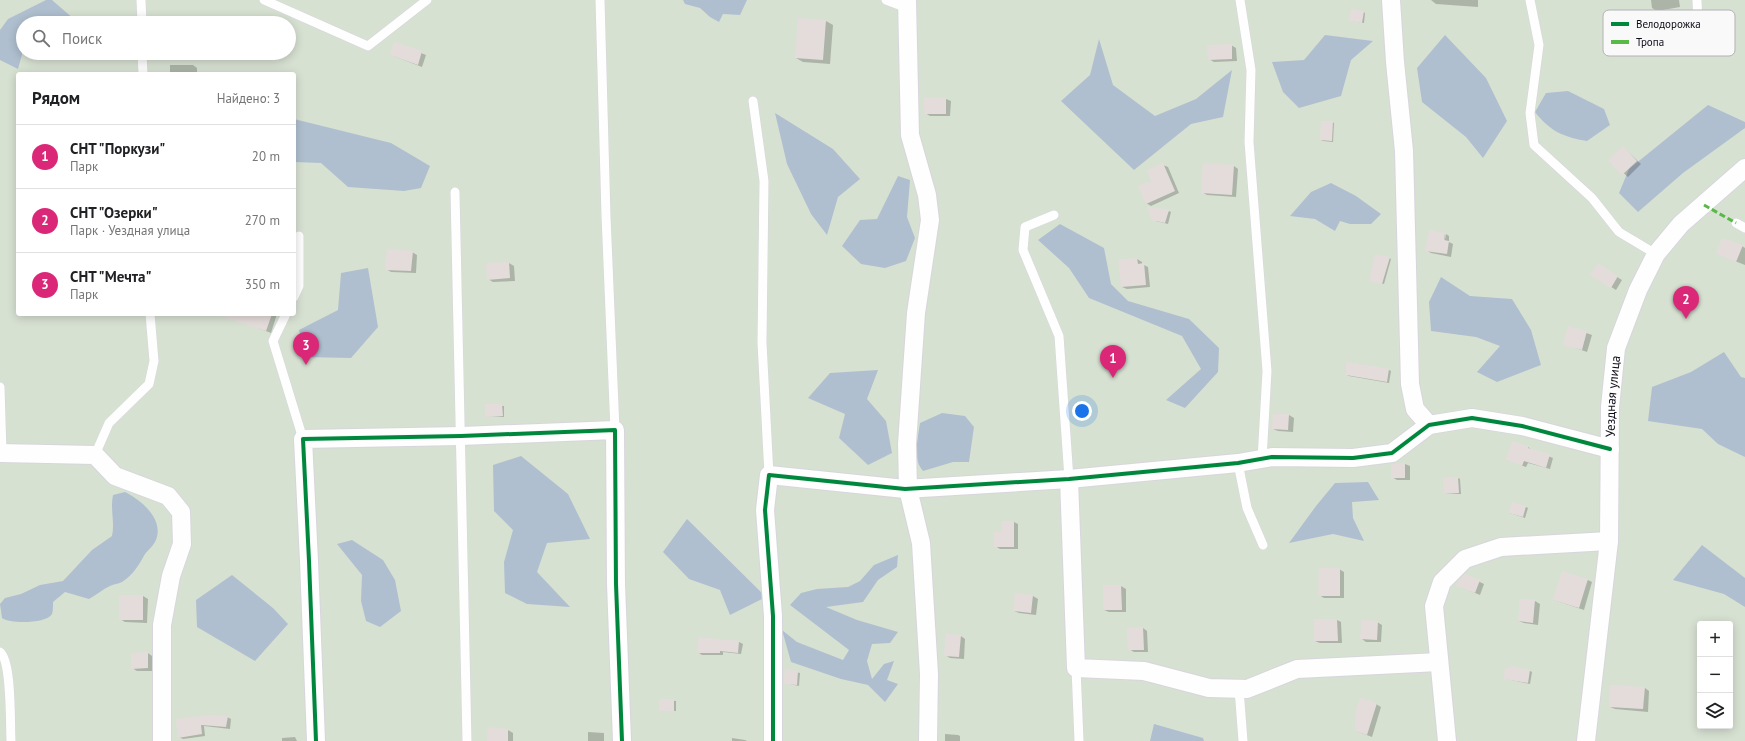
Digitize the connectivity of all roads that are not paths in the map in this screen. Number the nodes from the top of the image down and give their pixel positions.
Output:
1 (141, 0) edge
2 (264, 0) edge
3 (427, 0) edge
4 (600, 0) edge
5 (886, 0) edge
6 (1240, 0) edge
7 (1391, 0) edge
8 (1530, 0) edge
9 (1697, 0) edge
10 (907, 4) edge
11 (1698, 10) edge
12 (142, 16) edge
13 (142, 60) edge
14 (143, 72) edge
15 (753, 101) dead end
16 (1745, 168) edge
17 (455, 192) dead end
18 (1054, 215) dead end
19 (1736, 223) dead end
20 (1745, 228) edge
21 (299, 236) dead end
22 (1656, 254) junction
23 (296, 293) edge
24 (150, 316) edge
25 (285, 316) edge
26 (0, 387) edge
27 (1429, 425) junction
28 (615, 430) junction
29 (462, 436) junction
30 (303, 439) junction
31 (1610, 449) junction
32 (1, 453) edge
33 (95, 456) junction
34 (1262, 459) junction
35 (1238, 463) junction
36 (769, 475) junction
37 (1069, 478) junction
38 (908, 489) junction
39 (1609, 541) junction
40 (1263, 545) dead end
41 (0, 652) edge
42 (1440, 662) junction
43 (1076, 668) junction
44 (1239, 688) junction
45 (10, 741) edge
46 (162, 741) edge
47 (316, 741) edge
48 (467, 741) edge
49 (622, 741) edge
50 (773, 741) edge
51 (928, 741) edge
52 (1079, 741) edge
53 (1243, 741) edge
54 (1447, 741) edge
55 (1586, 741) edge

1 - 12 lane
2 - 3 lane
4 - 28 lane
5 - 10 lane
6 - 34 lane
7 - 27 street
8 - 22 lane
9 - 11 lane
10 - 38 street
13 - 14 lane
15 - 36 lane
16 - 22 street, Уездная улица
17 - 29 lane
18 - 37 lane
19 - 20 lane
21 - 23 lane
22 - 31 street, Уездная улица
24 - 33 lane
25 - 30 lane
26 - 32 lane
27 - 31 street
27 - 34 street
28 - 29 street
28 - 49 street
29 - 30 street
29 - 48 lane
30 - 47 street
31 - 39 street, Уездная улица
32 - 33 street
33 - 46 street
34 - 35 street
35 - 37 street
35 - 40 lane
36 - 38 street
36 - 50 street
37 - 38 street
37 - 43 street
38 - 51 street
39 - 42 street
39 - 55 street, Уездная улица
41 - 45 lane
42 - 44 street
42 - 54 street
43 - 44 street
43 - 52 lane
44 - 53 lane

